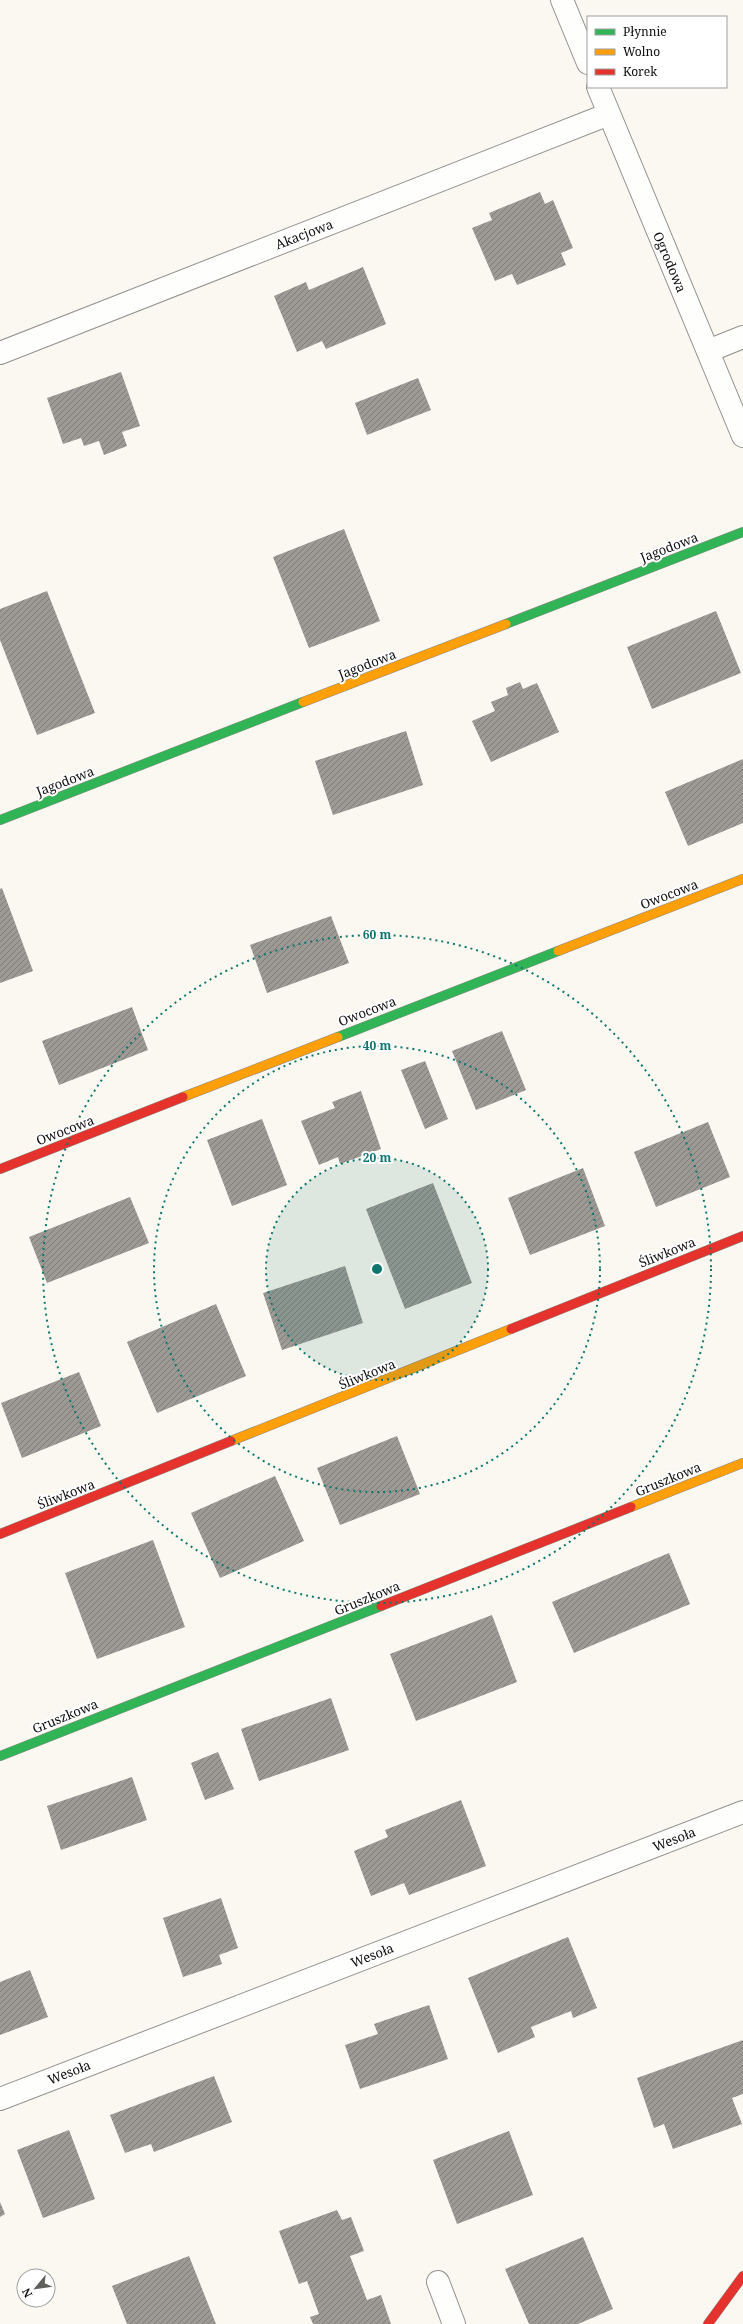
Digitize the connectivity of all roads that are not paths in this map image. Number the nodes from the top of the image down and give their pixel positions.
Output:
1 (562, 0) edge
2 (587, 61) edge
3 (598, 88) edge
4 (609, 114) junction
5 (743, 337) edge
6 (708, 351) junction
7 (0, 353) edge
8 (743, 436) edge
9 (743, 532) edge
10 (0, 820) edge
11 (743, 879) edge
12 (0, 1169) edge
13 (743, 1236) edge
14 (743, 1463) edge
15 (0, 1534) edge
16 (0, 1756) edge
17 (743, 1812) edge
18 (0, 2099) edge
19 (743, 2276) edge
20 (438, 2282) dead end
21 (454, 2324) edge
22 (708, 2324) edge

1 - 2 street
3 - 4 street, Ogrodowa
4 - 6 street, Ogrodowa
4 - 7 street, Akacjowa
5 - 6 street
6 - 8 street, Ogrodowa
9 - 10 street, Jagodowa
11 - 12 street, Owocowa
13 - 15 street, Śliwkowa
14 - 16 street, Gruszkowa
17 - 18 street, Wesoła
19 - 22 street
20 - 21 street

